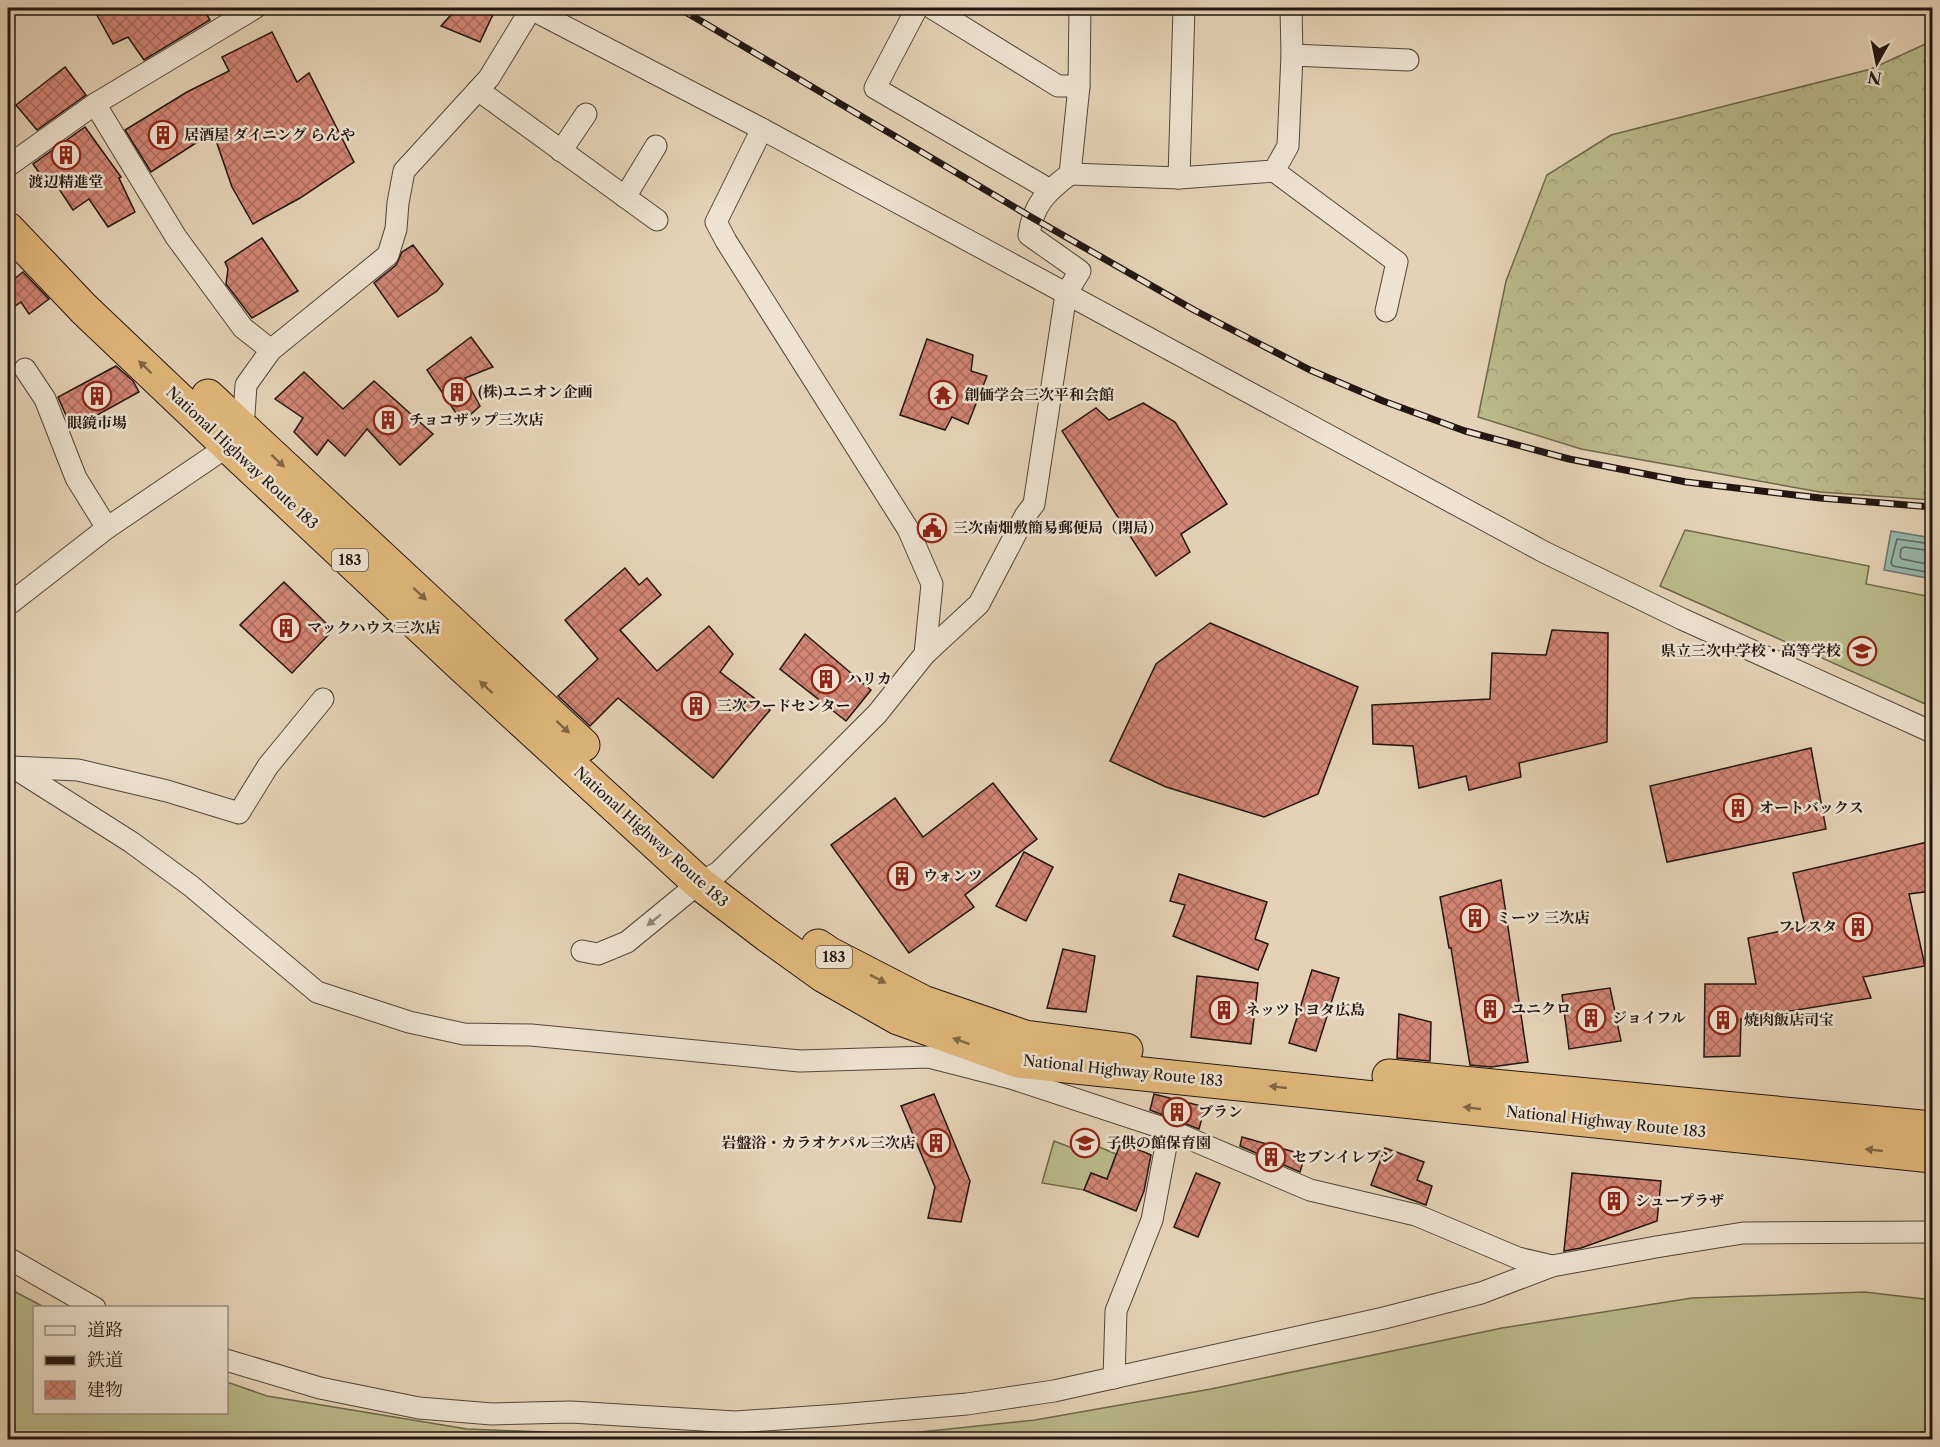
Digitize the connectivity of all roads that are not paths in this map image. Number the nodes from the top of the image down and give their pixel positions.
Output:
1 (255, 8) edge
2 (530, 8) edge
3 (917, 8) edge
4 (932, 8) edge
5 (1080, 8) edge
6 (1184, 8) edge
7 (1291, 8) edge
8 (1292, 55) junction
9 (1408, 60) dead end
10 (1079, 86) junction
11 (478, 90) junction
12 (95, 104) junction
13 (586, 114) dead end
14 (762, 129) junction
15 (656, 146) dead end
16 (561, 151) junction
17 (8, 166) edge
18 (1274, 171) junction
19 (1070, 174) junction
20 (1179, 178) junction
21 (1050, 190) junction
22 (625, 197) junction
23 (8, 203) edge
24 (657, 220) dead end
25 (8, 229) edge
26 (1066, 294) junction
27 (1386, 311) dead end
28 (271, 350) junction
29 (25, 369) dead end
30 (236, 437) junction
31 (107, 528) junction
32 (8, 605) edge
33 (926, 654) junction
34 (323, 699) dead end
35 (1932, 732) edge
36 (9, 766) edge
37 (709, 878) junction
38 (582, 951) dead end
39 (1018, 1058) junction
40 (1169, 1130) junction
41 (1932, 1145) edge
42 (1932, 1232) edge
43 (8, 1258) edge
44 (1552, 1266) junction
45 (92, 1306) edge
46 (228, 1361) edge
47 (1114, 1378) junction

1 - 12 street
2 - 11 street
2 - 14 street
3 - 21 street
4 - 10 street
5 - 10 street
6 - 20 street
7 - 8 street
8 - 9 street
8 - 18 street
10 - 19 street
11 - 16 street
11 - 28 street
12 - 17 street
12 - 28 street
13 - 16 street
14 - 26 street
14 - 33 street
15 - 22 street
16 - 22 street
18 - 20 street
18 - 27 street
19 - 20 street
19 - 21 street
21 - 26 street
22 - 24 street
23 - 30 highway, National Highway Route 183 / 183
30 -> 25 highway, National Highway Route 183 / 183
26 - 33 street
26 - 35 street
28 - 30 street
29 - 31 street
30 - 31 street
30 - 37 highway, National Highway Route 183 / 183
31 - 32 street
33 - 37 street
34 - 36 street
36 - 39 street
37 -> 38 street
37 - 39 highway, National Highway Route 183 / 183
39 - 40 street
39 - 41 highway, National Highway Route 183 / 183
40 - 44 street
40 - 47 street
42 - 44 street
43 - 45 street
44 - 47 street
46 - 47 street

